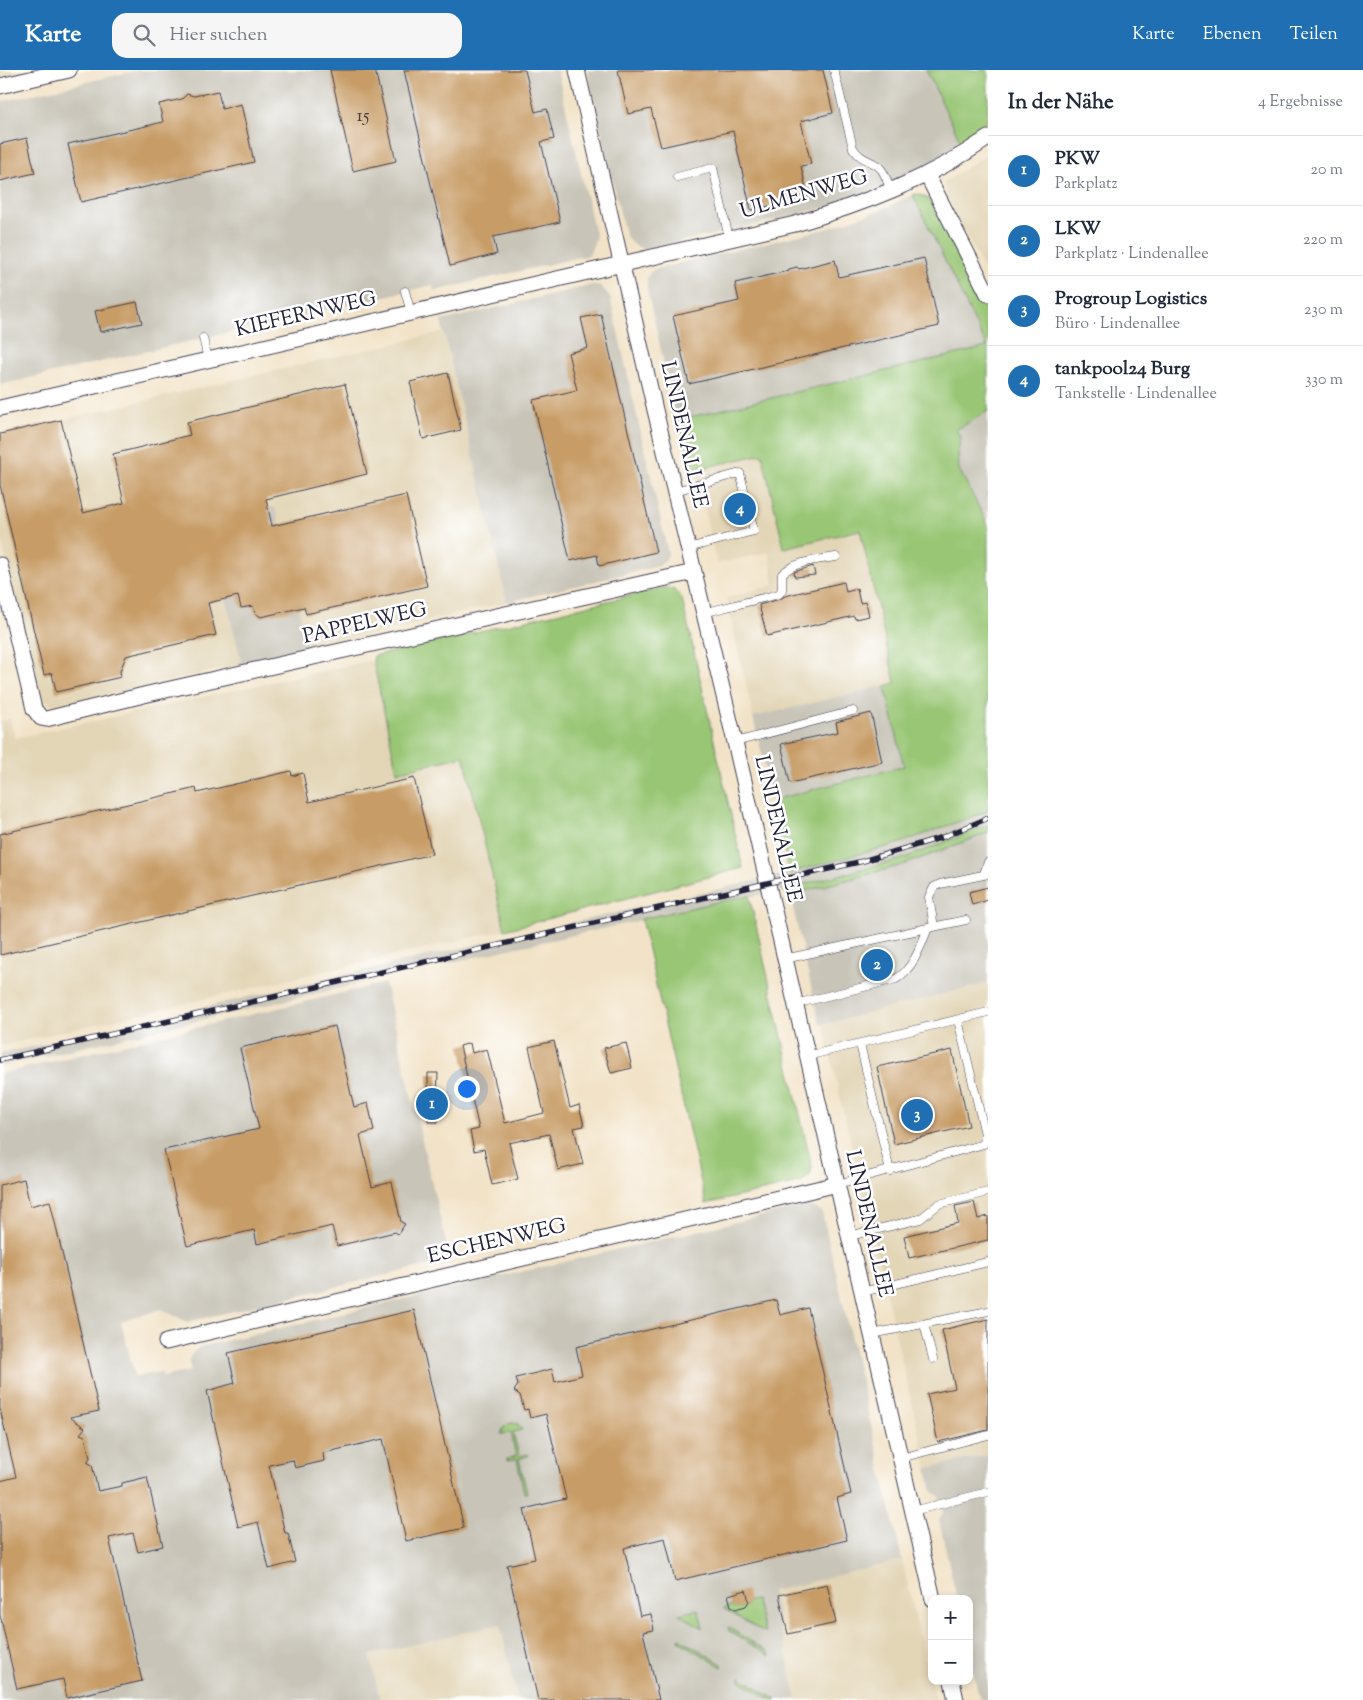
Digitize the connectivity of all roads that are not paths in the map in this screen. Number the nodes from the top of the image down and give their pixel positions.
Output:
1 (69, 70) edge
2 (577, 70) edge
3 (834, 70) edge
4 (0, 86) edge
5 (988, 138) edge
6 (927, 175) junction
7 (677, 177) dead end
8 (891, 191) junction
9 (729, 238) junction
10 (621, 263) junction
11 (405, 291) dead end
12 (988, 294) edge
13 (411, 312) junction
14 (203, 338) dead end
15 (208, 359) junction
16 (0, 408) edge
17 (675, 491) junction
18 (688, 548) junction
19 (836, 557) dead end
20 (0, 565) edge
21 (694, 572) junction
22 (704, 613) junction
23 (853, 711) dead end
24 (735, 742) junction
25 (988, 862) edge
26 (986, 874) edge
27 (966, 920) dead end
28 (931, 928) junction
29 (784, 959) junction
30 (795, 1004) junction
31 (988, 1012) edge
32 (958, 1020) junction
33 (860, 1044) junction
34 (807, 1056) junction
35 (890, 1171) junction
36 (838, 1184) junction
37 (988, 1192) edge
38 (849, 1236) junction
39 (988, 1262) edge
40 (862, 1292) junction
41 (988, 1311) edge
42 (924, 1324) junction
43 (872, 1334) junction
44 (166, 1342) dead end
45 (933, 1359) dead end
46 (988, 1435) edge
47 (901, 1458) junction
48 (988, 1492) edge
49 (913, 1511) junction
50 (932, 1595) edge
51 (953, 1685) edge
52 (956, 1700) edge

1 - 4 street
2 - 10 street, LINDENALLEE
3 - 8 lane
5 - 6 street, ULMENWEG
6 - 8 street, ULMENWEG
6 - 12 street
7 - 9 lane
8 - 9 street, ULMENWEG
9 - 10 street, ULMENWEG
10 - 13 street, KIEFERNWEG
10 - 17 street, LINDENALLEE
11 - 13 lane
13 - 15 street, KIEFERNWEG
14 - 15 lane
15 - 16 street, KIEFERNWEG
17 - 18 street, LINDENALLEE
17 - 18 lane
18 - 21 street, LINDENALLEE
19 - 22 lane
20 - 21 street, PAPPELWEG
21 - 22 street, LINDENALLEE
22 - 24 street, LINDENALLEE
23 - 24 lane
24 - 29 street, LINDENALLEE
25 - 26 lane
26 - 28 lane
27 - 28 lane
28 - 29 lane
28 - 30 lane
29 - 30 street, LINDENALLEE
30 - 34 street, LINDENALLEE
31 - 32 lane
32 - 33 lane
32 - 35 lane
33 - 34 lane
33 - 35 lane
34 - 36 street, LINDENALLEE
35 - 36 lane
36 - 38 street, LINDENALLEE
36 - 44 street, ESCHENWEG
37 - 38 lane
38 - 40 street, LINDENALLEE
39 - 40 lane
40 - 43 street, LINDENALLEE
41 - 42 lane
42 - 43 lane
42 - 45 lane
43 - 47 street, LINDENALLEE
46 - 47 lane
47 - 49 street, LINDENALLEE
48 - 49 lane
49 - 50 street, LINDENALLEE
51 - 52 street

